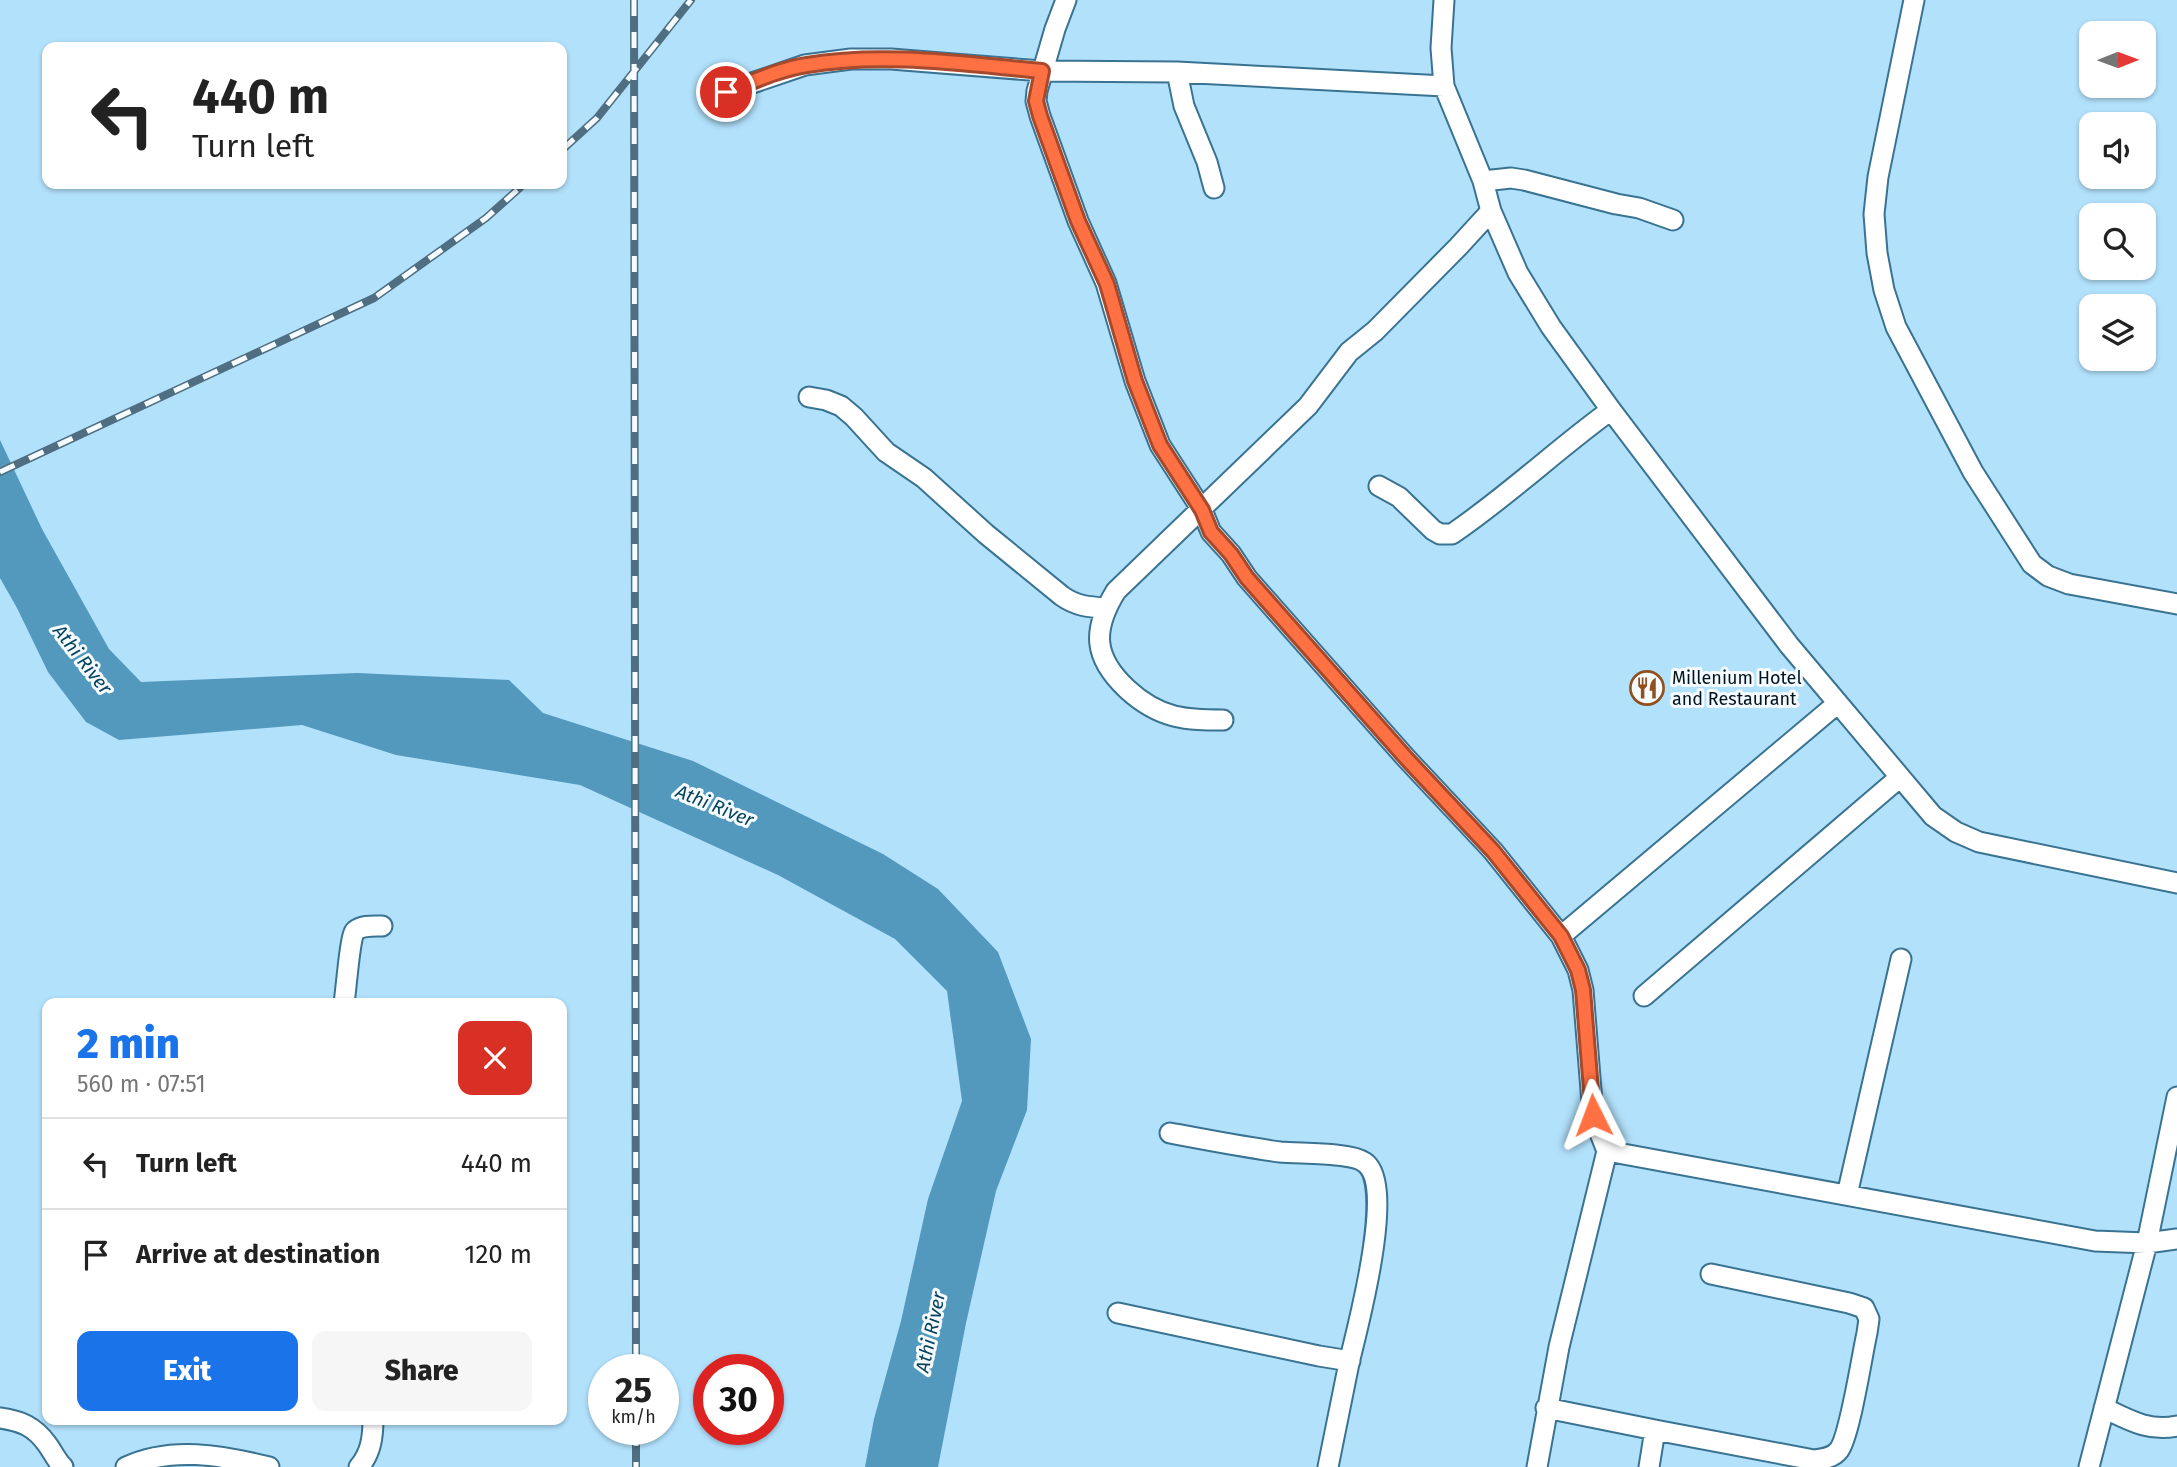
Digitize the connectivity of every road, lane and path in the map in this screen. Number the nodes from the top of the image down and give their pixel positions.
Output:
1 (1066, 0) edge
2 (1444, 0) edge
3 (1913, 0) edge
4 (1042, 71) junction
5 (1177, 72) junction
6 (1444, 86) junction
7 (726, 92) dead end
8 (1483, 181) junction
9 (1214, 188) dead end
10 (1491, 211) junction
11 (1674, 219) dead end
12 (809, 397) dead end
13 (1611, 411) junction
14 (1379, 485) dead end
15 (1202, 510) junction
16 (2177, 604) edge
17 (1106, 608) junction
18 (1838, 703) junction
19 (1223, 720) dead end
20 (1899, 778) junction
21 (2177, 883) edge
22 (382, 926) dead end
23 (1561, 936) junction
24 (1901, 959) dead end
25 (1644, 996) dead end
26 (345, 998) edge
27 (2177, 1097) edge
28 (1170, 1133) dead end
29 (1607, 1151) junction
30 (1847, 1195) junction
31 (2177, 1239) edge
32 (2147, 1243) junction
33 (1712, 1274) dead end
34 (1118, 1313) dead end
35 (1350, 1361) junction
36 (1546, 1408) junction
37 (2104, 1408) junction
38 (0, 1418) edge
39 (373, 1425) edge
40 (2177, 1426) edge
41 (1655, 1430) junction
42 (181, 1461) edge
43 (63, 1467) edge
44 (126, 1467) edge
45 (268, 1467) edge
46 (359, 1467) edge
47 (1328, 1467) edge
48 (1536, 1467) edge
49 (1649, 1467) edge
50 (2089, 1467) edge

1 - 4 street
2 - 6 street
3 - 16 street
4 - 5 street
4 - 7 street
4 - 15 street
5 - 6 street
5 - 9 street
6 - 8 street
8 - 10 street
8 - 11 street
10 - 13 street
10 - 15 street
12 - 17 street
13 - 14 street
13 - 18 street
15 - 17 street
15 - 23 street
17 - 19 street
18 - 20 street
18 - 23 street
20 - 21 street
20 - 25 street
22 - 26 street
23 - 29 street
24 - 30 street
27 - 32 street
28 - 35 street
29 - 30 street
29 - 36 street
30 - 32 street
31 - 32 street
32 - 37 street
33 - 41 street
34 - 35 street
35 - 47 street
36 - 41 street
36 - 48 street
37 - 40 street
37 - 50 street
38 - 43 street
39 - 46 street
41 - 49 street
42 - 44 street
42 - 45 street

